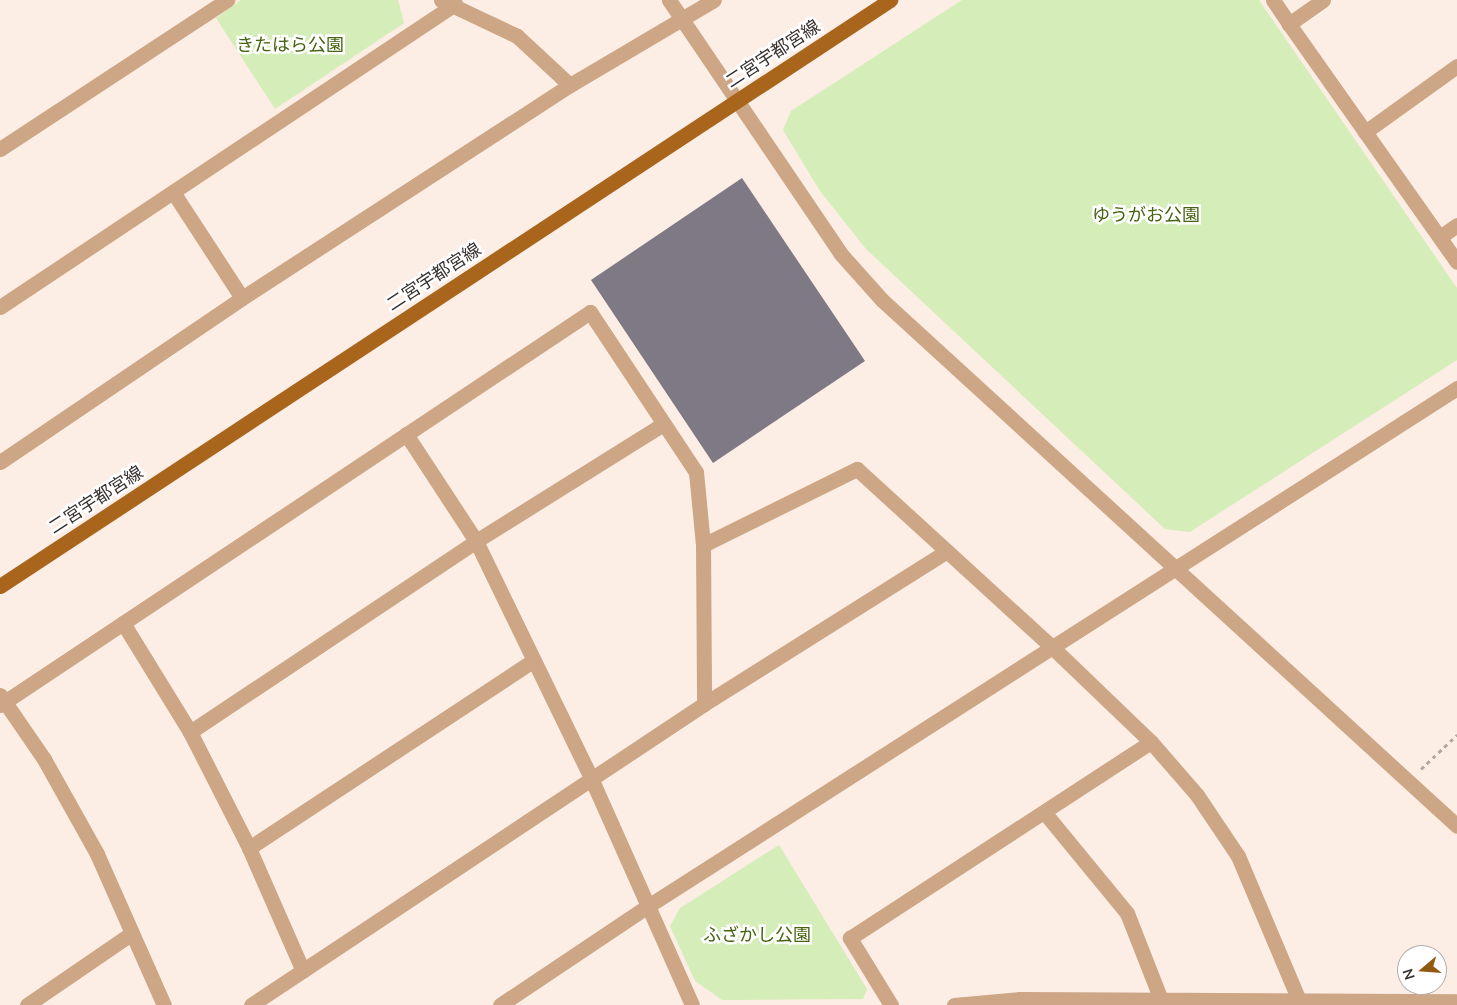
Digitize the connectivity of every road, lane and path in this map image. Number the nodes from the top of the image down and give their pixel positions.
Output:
1 (227, 0) edge
2 (669, 0) edge
3 (714, 0) edge
4 (890, 0) edge
5 (1273, 0) edge
6 (1323, 0) edge
7 (448, 2) edge
8 (683, 20) junction
9 (1289, 24) junction
10 (1457, 66) edge
11 (570, 85) junction
12 (737, 100) junction
13 (1365, 132) junction
14 (0, 148) edge
15 (173, 192) junction
16 (1457, 226) edge
17 (1440, 238) junction
18 (1457, 262) edge
19 (242, 298) junction
20 (0, 307) edge
21 (1457, 388) edge
22 (664, 424) junction
23 (406, 434) junction
24 (0, 462) edge
25 (476, 541) junction
26 (704, 545) junction
27 (947, 551) junction
28 (1175, 568) junction
29 (0, 586) edge
30 (123, 623) junction
31 (1052, 647) junction
32 (534, 660) junction
33 (2, 701) edge
34 (704, 704) junction
35 (190, 732) junction
36 (1457, 735) edge
37 (1151, 742) junction
38 (592, 778) junction
39 (1410, 780) junction
40 (1044, 812) junction
41 (1457, 826) edge
42 (249, 848) junction
43 (648, 906) junction
44 (132, 933) junction
45 (303, 971) junction
46 (1457, 1001) edge
47 (1021, 1002) edge
48 (1162, 1003) edge
49 (1300, 1004) edge
50 (27, 1005) edge
51 (164, 1005) edge
52 (251, 1005) edge
53 (500, 1005) edge
54 (692, 1005) edge
55 (891, 1005) edge
56 (954, 1005) edge

1 - 14 street
2 - 8 street
3 - 8 street
4 - 12 main road, 二宮宇都宮線
5 - 9 street
6 - 9 street
7 - 11 street
7 - 15 street
8 - 11 street
8 - 12 street
9 - 13 street
10 - 13 street
11 - 19 street
12 - 28 street
12 - 29 main road, 二宮宇都宮線
13 - 17 street
15 - 19 street
15 - 20 street
16 - 17 street
17 - 18 street
19 - 24 street
21 - 28 street
22 - 23 street
22 - 25 street
22 - 26 street
23 - 25 street
23 - 30 street
25 - 32 street
25 - 35 street
26 - 27 street
26 - 34 street
27 - 31 street
27 - 34 street
28 - 31 street
28 - 39 street
30 - 33 street
30 - 35 street
31 - 37 street
31 - 43 street
32 - 38 street
32 - 42 street
33 - 44 street
34 - 38 street
35 - 42 street
36 - 39 path
37 - 40 street
37 - 49 street
38 - 43 street
38 - 45 street
39 - 41 street
40 - 48 street
40 - 55 street
42 - 45 street
43 - 53 street
43 - 54 street
44 - 50 street
44 - 51 street
45 - 52 street
46 - 49 street
47 - 48 street
47 - 56 street
48 - 49 street

